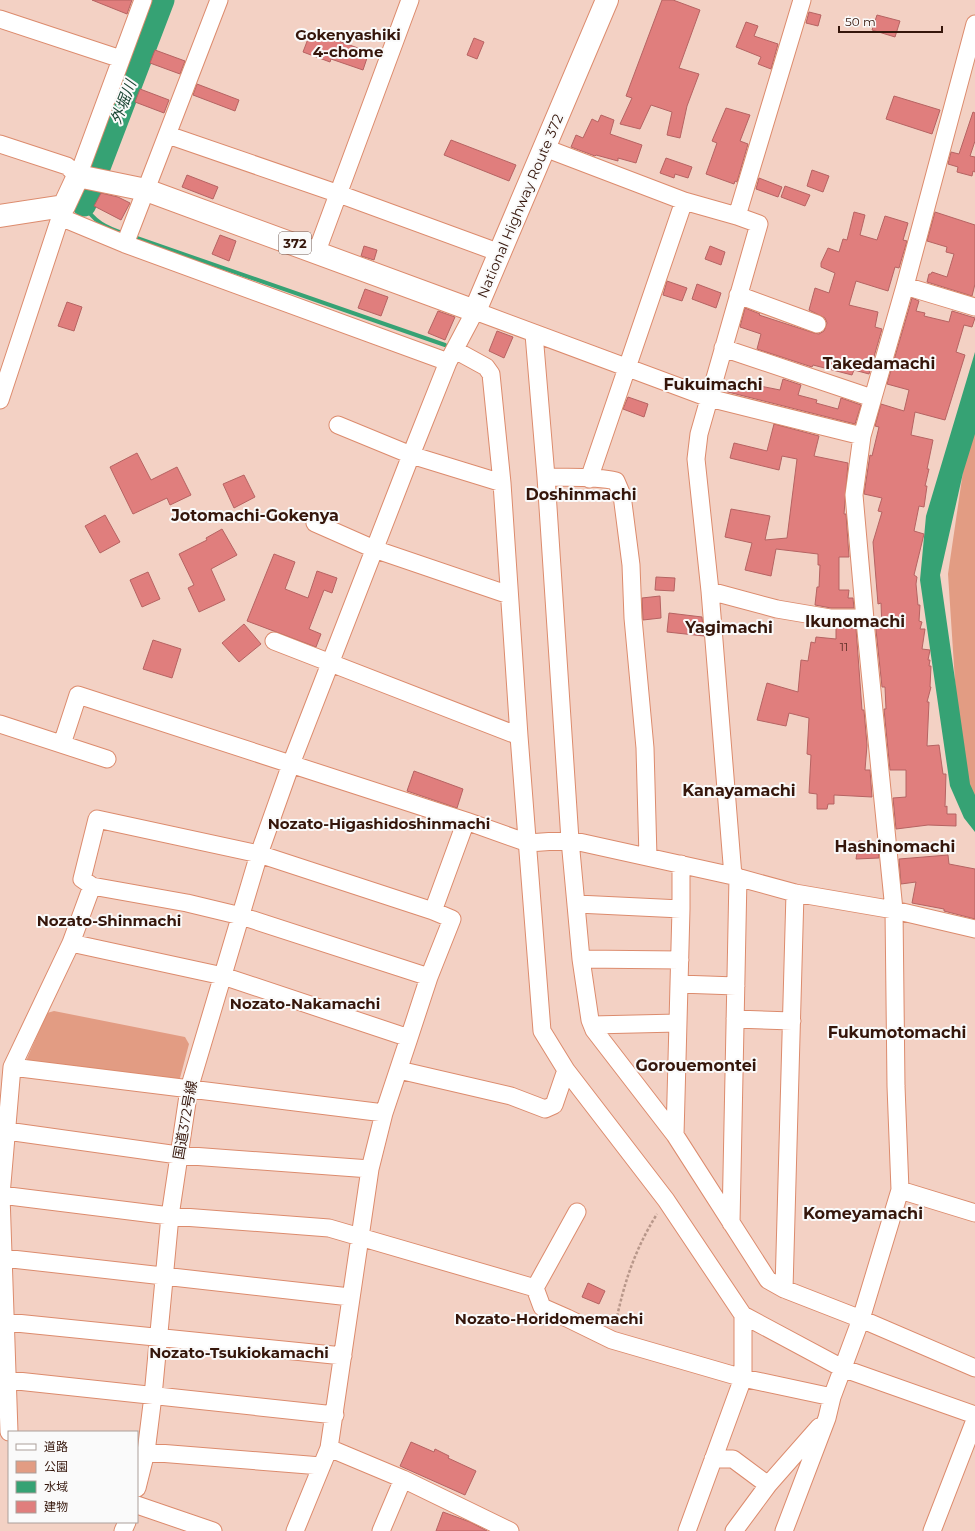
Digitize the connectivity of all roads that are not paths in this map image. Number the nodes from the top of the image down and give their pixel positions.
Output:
1 (143, 0) edge
2 (219, 0) edge
3 (410, 0) edge
4 (607, 0) edge
5 (802, 0) edge
6 (0, 19) edge
7 (975, 24) edge
8 (121, 59) junction
9 (168, 135) junction
10 (0, 144) edge
11 (544, 148) junction
12 (84, 177) junction
13 (146, 190) junction
14 (339, 194) junction
15 (684, 201) junction
16 (62, 212) junction
17 (0, 216) edge
18 (737, 216) junction
19 (128, 236) junction
20 (317, 251) junction
21 (500, 253) junction
22 (904, 286) junction
23 (738, 295) junction
24 (969, 305) edge
25 (475, 311) junction
26 (817, 324) dead end
27 (534, 334) junction
28 (723, 348) junction
29 (452, 356) junction
30 (626, 367) junction
31 (709, 398) junction
32 (872, 398) junction
33 (0, 400) edge
34 (338, 425) dead end
35 (862, 436) junction
36 (410, 455) junction
37 (546, 477) junction
38 (589, 479) junction
39 (502, 483) junction
40 (316, 523) dead end
41 (374, 549) junction
42 (710, 591) junction
43 (509, 595) junction
44 (864, 618) junction
45 (274, 642) dead end
46 (330, 663) junction
47 (0, 724) edge
48 (519, 736) junction
49 (62, 744) junction
50 (107, 759) dead end
51 (291, 764) junction
52 (466, 821) junction
53 (570, 840) junction
54 (528, 843) junction
55 (259, 854) junction
56 (648, 857) junction
57 (681, 864) junction
58 (735, 877) junction
59 (92, 886) junction
60 (795, 893) junction
61 (577, 904) junction
62 (681, 909) junction
63 (894, 910) junction
64 (433, 911) junction
65 (241, 916) junction
66 (975, 929) edge
67 (71, 943) junction
68 (581, 959) junction
69 (680, 960) junction
70 (223, 976) junction
71 (429, 977) junction
72 (679, 984) junction
73 (736, 986) junction
74 (735, 1019) junction
75 (792, 1021) junction
76 (678, 1023) junction
77 (592, 1025) junction
78 (409, 1038) junction
79 (12, 1067) junction
80 (399, 1070) junction
81 (566, 1070) junction
82 (189, 1089) junction
83 (384, 1113) junction
84 (7, 1131) junction
85 (675, 1135) junction
86 (178, 1155) junction
87 (370, 1168) junction
88 (900, 1190) junction
89 (1, 1195) edge
90 (577, 1212) dead end
91 (975, 1213) edge
92 (170, 1216) junction
93 (731, 1223) junction
94 (361, 1237) junction
95 (4, 1258) junction
96 (165, 1276) junction
97 (535, 1288) junction
98 (784, 1289) junction
99 (350, 1296) junction
100 (743, 1315) junction
101 (861, 1319) junction
102 (6, 1322) junction
103 (158, 1337) junction
104 (343, 1356) junction
105 (842, 1368) junction
106 (975, 1368) edge
107 (742, 1378) junction
108 (8, 1380) junction
109 (153, 1396) junction
110 (832, 1397) junction
111 (335, 1414) junction
112 (975, 1415) edge
113 (827, 1418) junction
114 (975, 1420) edge
115 (9, 1431) edge
116 (329, 1448) junction
117 (146, 1452) junction
118 (713, 1459) junction
119 (320, 1466) junction
120 (403, 1479) junction
121 (138, 1484) edge
122 (768, 1485) junction
123 (138, 1505) edge
124 (213, 1531) edge
125 (295, 1531) edge
126 (381, 1531) edge
127 (510, 1531) edge
128 (688, 1531) edge
129 (734, 1531) edge
130 (784, 1531) edge
131 (932, 1531) edge

1 - 8 street
2 - 9 street
3 - 14 street
4 - 11 highway, National Highway Route 372
5 - 18 street
6 - 8 street
7 - 22 street
8 - 12 street
9 - 13 street
9 - 14 street
10 - 12 street
11 - 15 street
11 - 21 highway, National Highway Route 372
12 - 13 highway, National Highway Route 372 / 372
12 - 16 highway
13 - 19 street
13 - 20 highway, National Highway Route 372 / 372
14 - 20 street
14 - 21 street
15 - 18 street
15 - 30 street
16 - 17 highway
16 - 19 street
16 - 33 street
18 - 23 street
19 - 29 street
20 - 25 highway, National Highway Route 372 / 372
21 - 25 highway, National Highway Route 372
22 - 24 street
22 - 32 street
23 - 26 street
23 - 28 street
25 - 27 street
25 - 29 street, 国道372号線
27 - 30 street
27 - 37 street
28 - 31 street
28 - 32 street
29 - 36 street, 国道372号線
29 - 39 street
30 - 31 street
30 - 38 street
31 - 35 street
31 - 42 street
32 - 35 street
34 - 36 street
35 - 44 street
36 - 39 street
36 - 41 street, 国道372号線
37 - 38 street
37 - 53 street
38 - 56 street
39 - 43 street
40 - 41 street
41 - 43 street
41 - 46 street, 国道372号線
42 - 44 street
42 - 58 street
43 - 48 street
44 - 63 street
45 - 46 street
46 - 48 street
46 - 51 street, 国道372号線
47 - 49 street
48 - 54 street
49 - 50 street
49 - 51 street
51 - 52 street
51 - 55 street, 国道372号線
52 - 54 street
52 - 64 street
53 - 54 street
53 - 56 street
53 - 61 street
54 - 81 street
55 - 59 street
55 - 64 street
55 - 65 street, 国道372号線
56 - 57 street
57 - 58 street
57 - 62 street
58 - 60 street
58 - 73 street
59 - 65 street
59 - 67 street
60 - 63 street
60 - 75 street
61 - 62 street
61 - 68 street
62 - 69 street
63 - 66 street
63 - 88 street
64 - 71 street
65 - 70 street, 国道372号線
65 - 71 street
67 - 70 street
67 - 79 street
68 - 69 street
68 - 77 street
69 - 72 street
70 - 78 street
70 - 82 street, 国道372号線
71 - 78 street
72 - 73 street
72 - 76 street
73 - 74 street
74 - 75 street
74 - 93 street
75 - 98 street
76 - 77 street
76 - 85 street
77 - 85 street
78 - 80 street
79 - 82 street
79 - 84 street
80 - 81 street
80 - 83 street
81 - 100 street
82 - 83 street
82 - 86 street, 国道372号線
83 - 87 street
84 - 86 street
84 - 89 street
85 - 93 street
86 - 87 street
86 - 92 street, 国道372号線
87 - 94 street
88 - 91 street
88 - 101 street
89 - 92 street
89 - 95 street
90 - 97 street
92 - 94 street
92 - 96 street, 国道372号線
93 - 98 street
94 - 97 street
94 - 99 street
95 - 96 street
95 - 102 street
96 - 99 street
96 - 103 street, 国道372号線
97 - 107 street
98 - 101 street
99 - 104 street
100 - 105 street
100 - 107 street
101 - 105 street
101 - 106 street
102 - 103 street
102 - 108 street
103 - 104 street
103 - 109 street, 国道372号線
104 - 111 street
105 - 110 street
105 - 112 street
107 - 110 street
107 - 118 street
108 - 109 street
108 - 115 street
109 - 111 street
109 - 117 street, 国道372号線
110 - 113 street
111 - 116 street
113 - 122 street
113 - 130 street
114 - 131 street
116 - 119 street
116 - 120 street
117 - 119 street
117 - 121 street, 国道372号線
118 - 122 street
118 - 128 street
119 - 125 street
120 - 126 street
120 - 127 street
122 - 129 street
123 - 124 street

